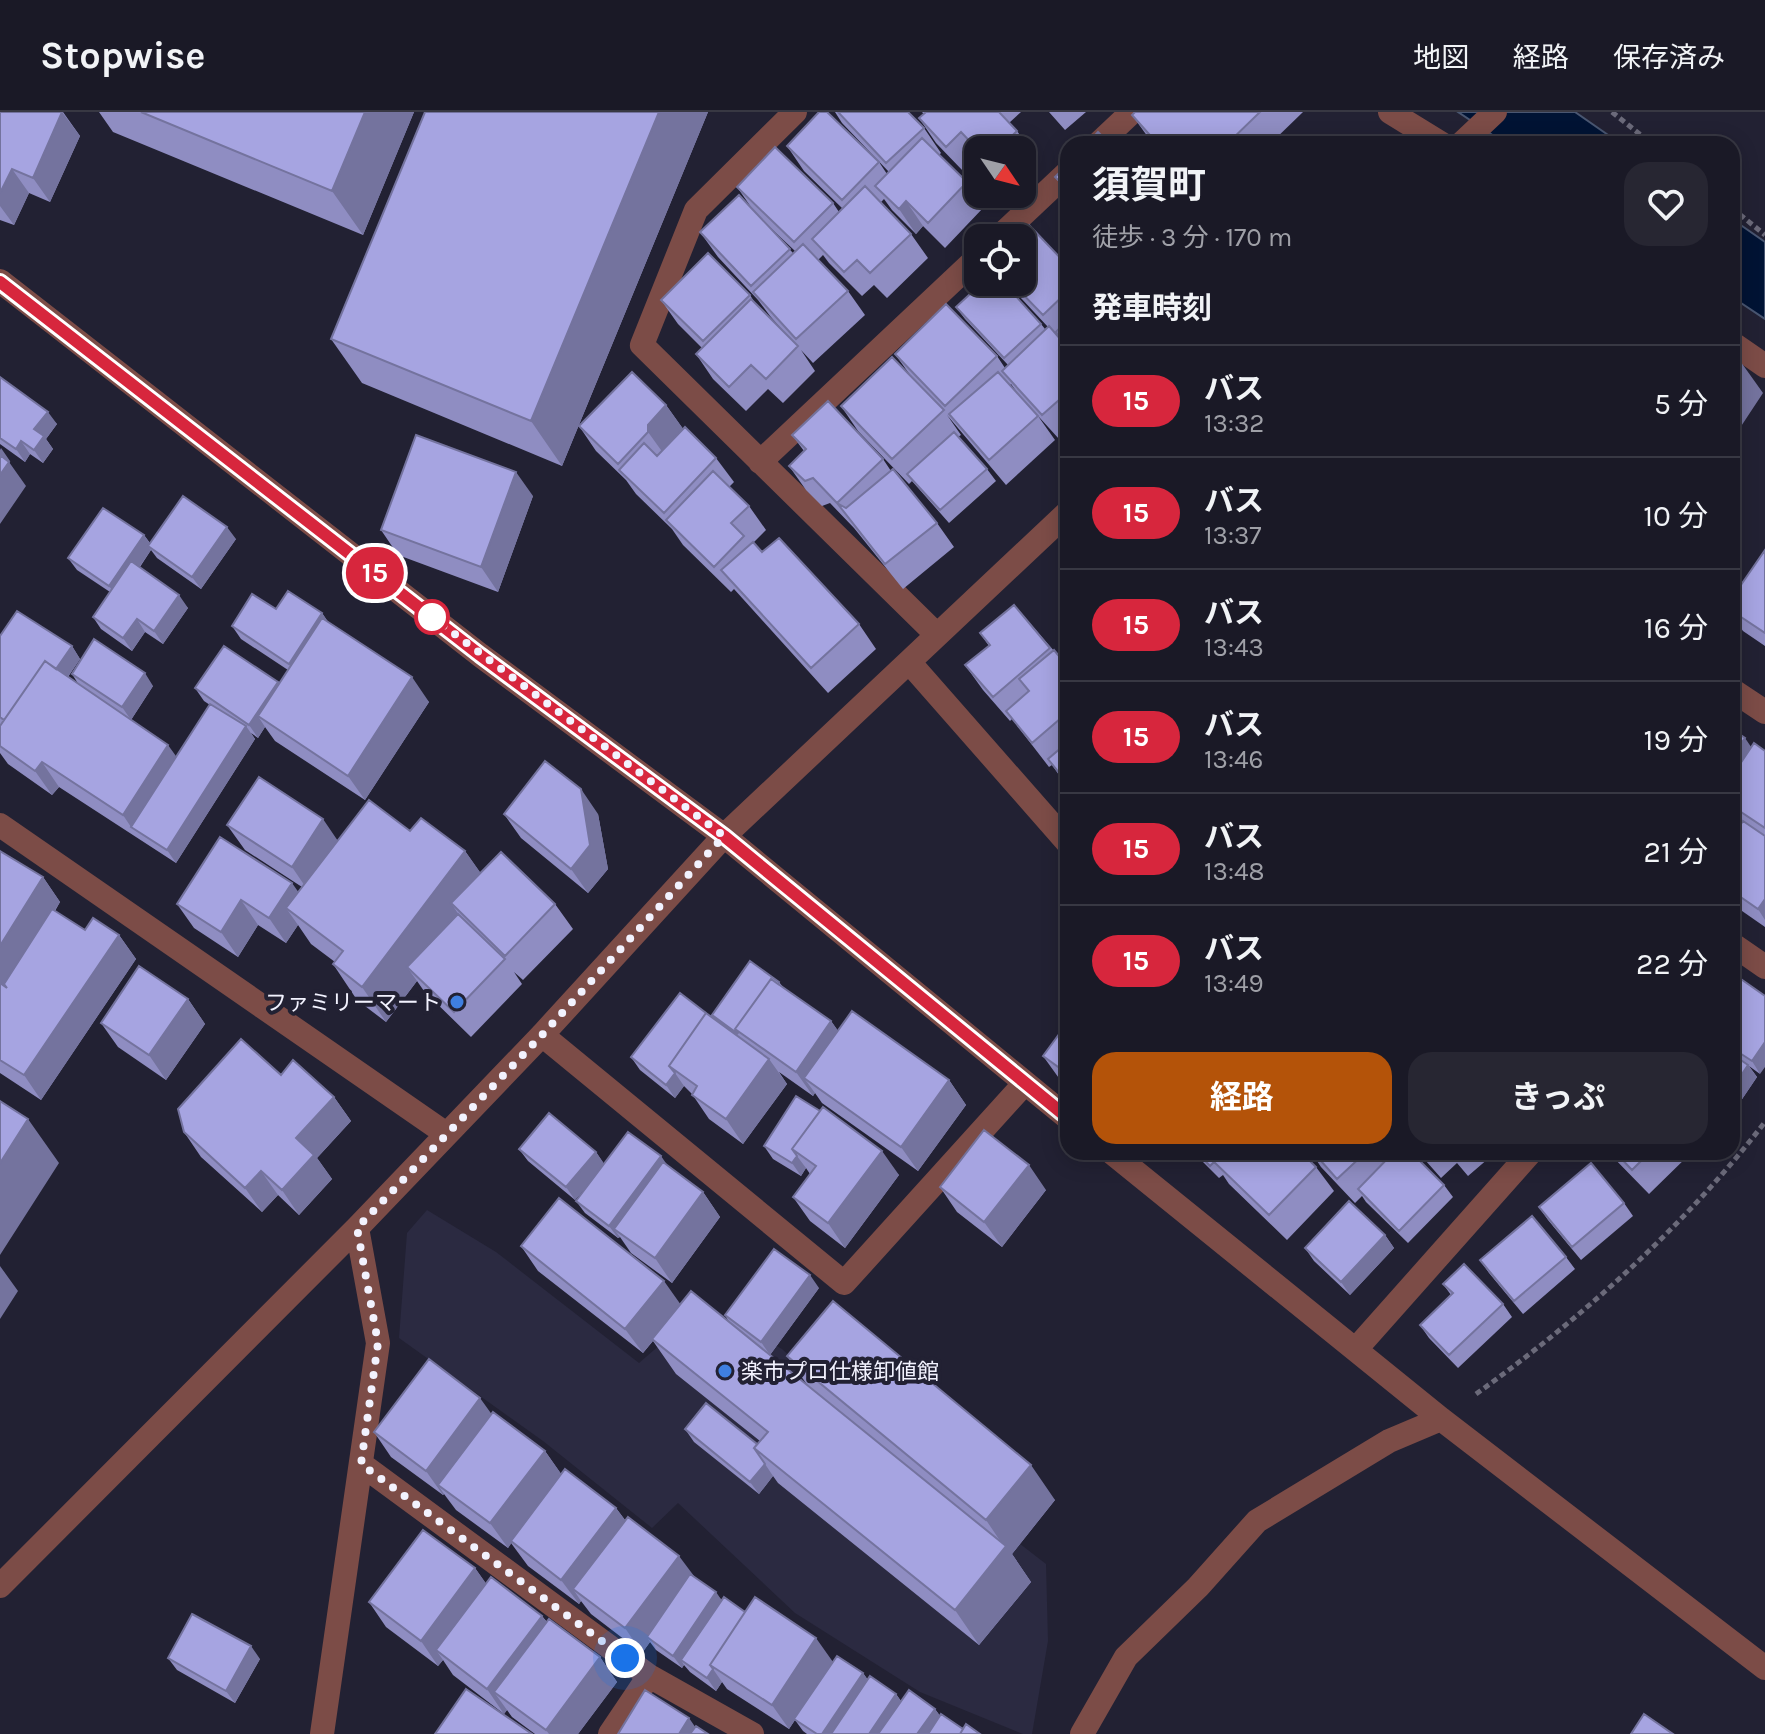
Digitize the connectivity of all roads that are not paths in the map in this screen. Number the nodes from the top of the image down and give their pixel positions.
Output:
1 (795, 112) edge
2 (1132, 112) edge
3 (1390, 112) edge
4 (1495, 112) edge
5 (1106, 136) edge
6 (1429, 136) edge
7 (1470, 136) edge
8 (1060, 180) edge
9 (1013, 224) edge
10 (964, 270) edge
11 (0, 281) edge
12 (1740, 349) edge
13 (1765, 366) edge
14 (760, 462) junction
15 (1060, 520) edge
16 (937, 635) junction
17 (909, 662) junction
18 (1740, 695) edge
19 (1765, 712) edge
20 (0, 825) edge
21 (1060, 834) edge
22 (724, 836) junction
23 (1740, 950) edge
24 (1765, 967) edge
25 (542, 1035) junction
26 (1025, 1083) junction
27 (1060, 1111) edge
28 (445, 1133) junction
29 (1121, 1160) edge
30 (1524, 1160) edge
31 (357, 1228) junction
32 (1356, 1349) junction
33 (1441, 1419) junction
34 (361, 1464) junction
35 (0, 1586) edge
36 (1765, 1668) edge
37 (649, 1676) junction
38 (322, 1734) edge
39 (610, 1734) edge
40 (752, 1734) edge
41 (1082, 1734) edge

1 - 14 street
2 - 5 street
3 - 6 street
4 - 7 street
8 - 9 street
10 - 14 street
11 - 22 street
12 - 13 street
14 - 16 street
15 - 16 street
16 - 17 street
17 - 21 street
17 - 22 street
18 - 19 street
20 - 28 street
22 - 25 street
22 - 26 street
23 - 24 street
25 - 26 street
25 - 28 street
26 - 27 street
28 - 31 street
29 - 32 street
30 - 32 street
31 - 34 street
31 - 35 street
32 - 33 street
33 - 36 street
33 - 41 street
34 - 37 street
34 - 38 street
37 - 39 street
37 - 40 street

